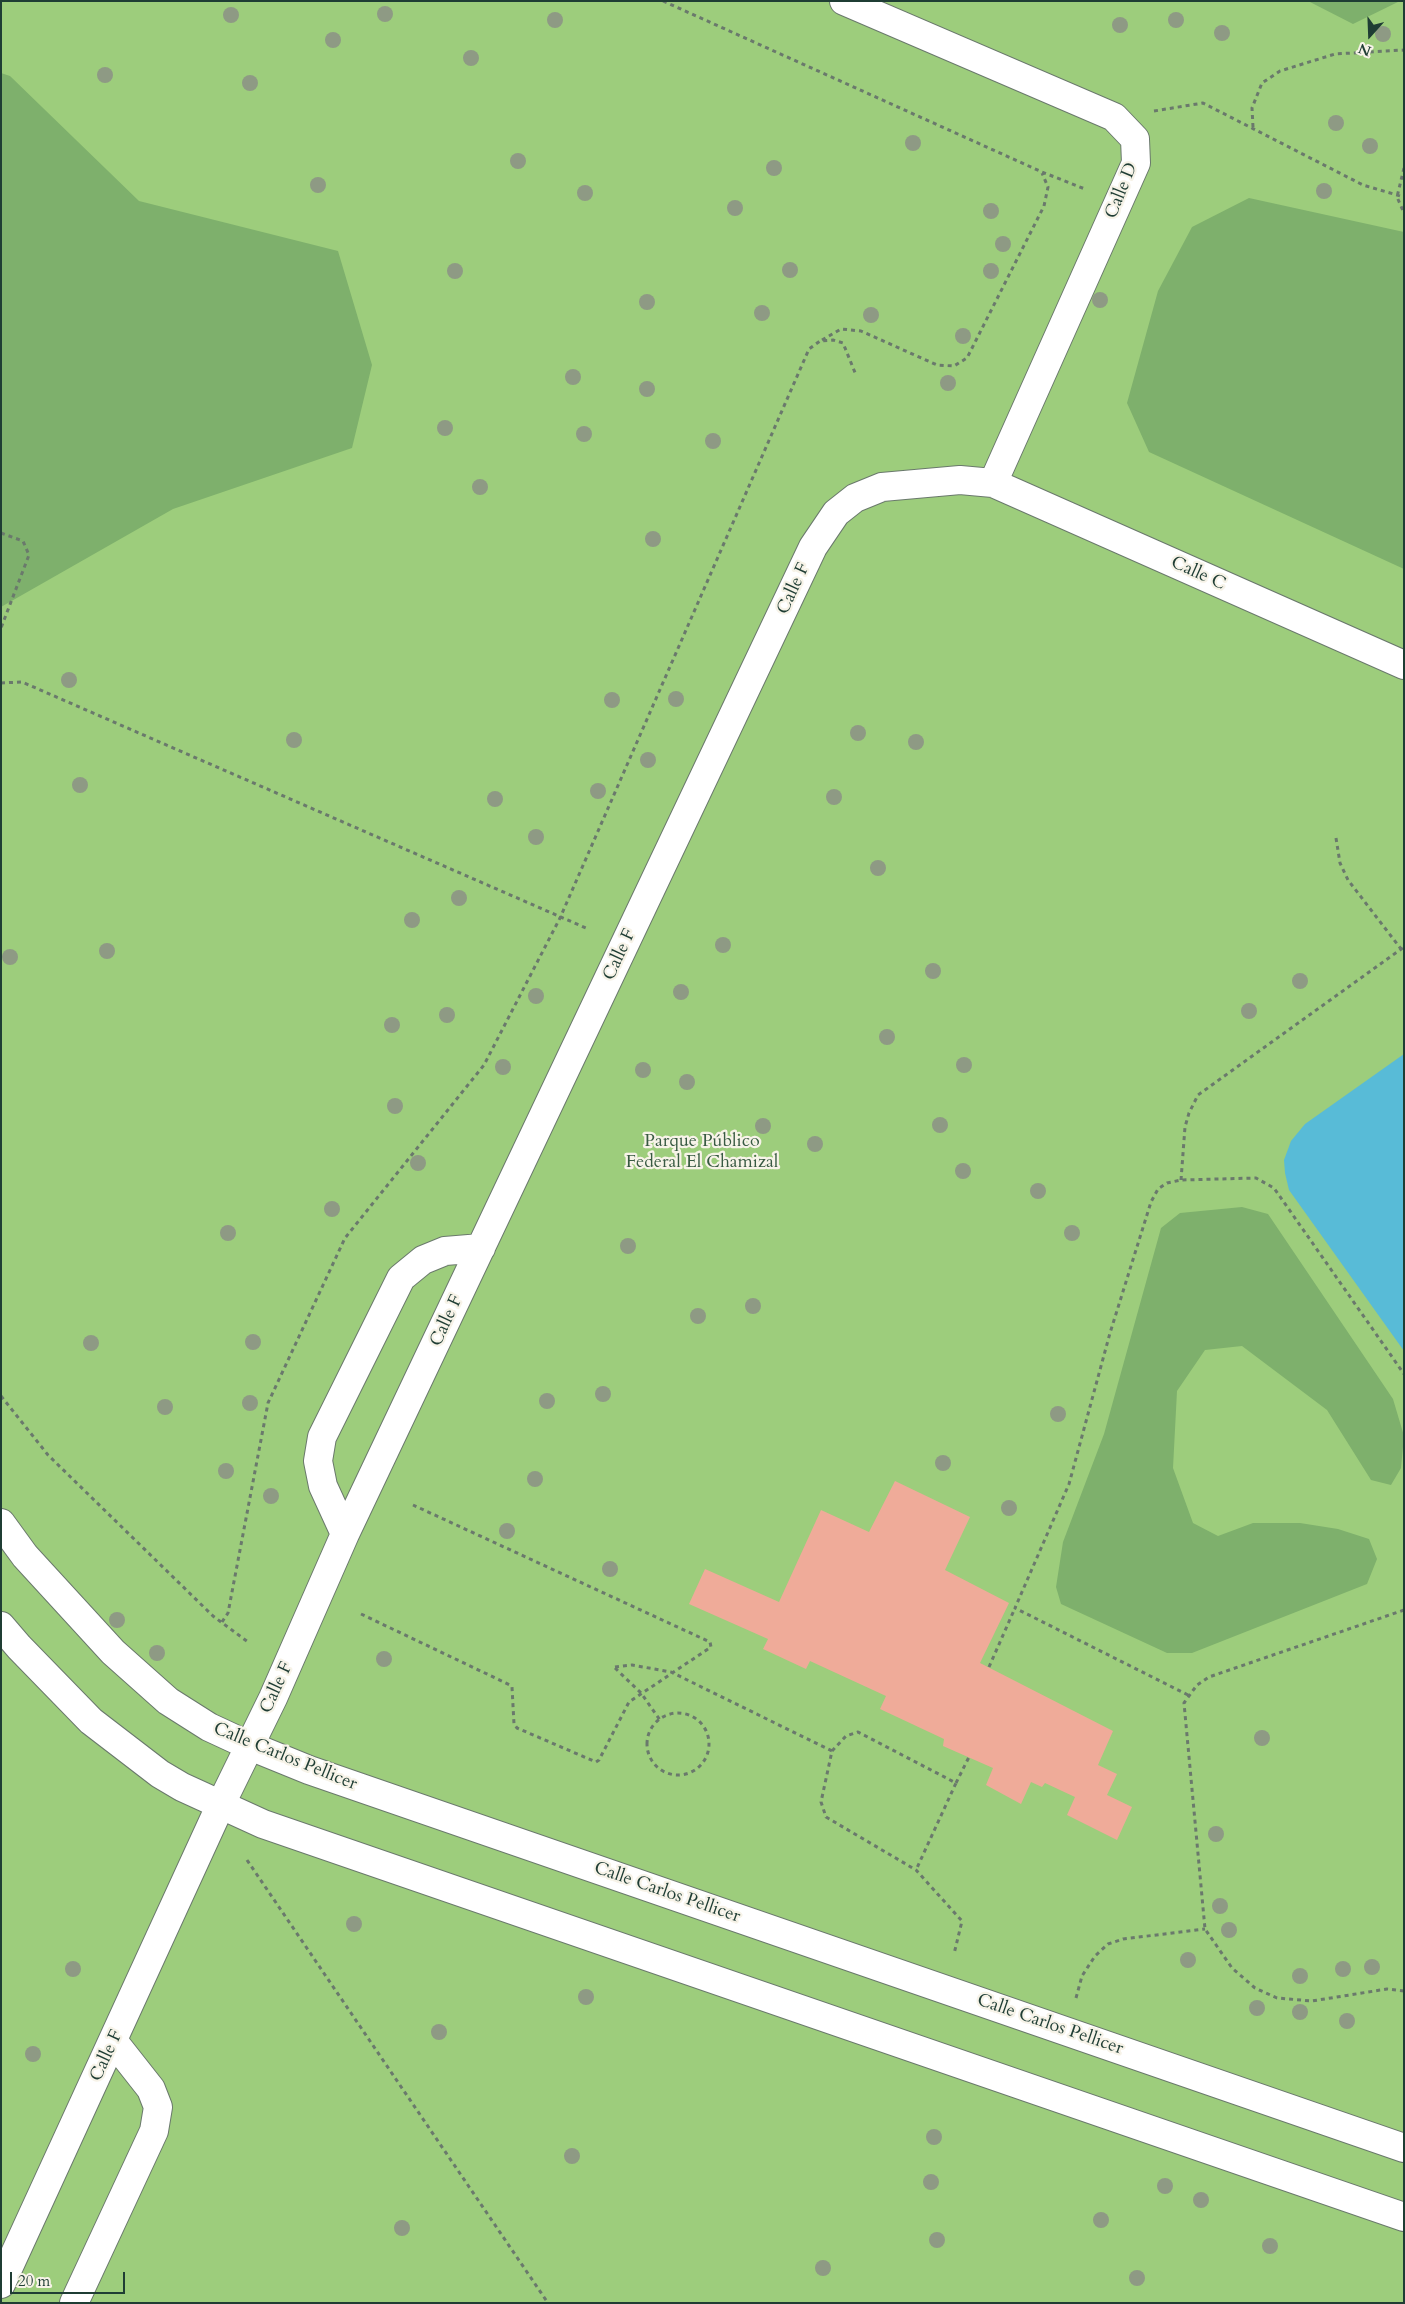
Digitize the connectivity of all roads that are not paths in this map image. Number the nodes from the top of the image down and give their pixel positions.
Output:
1 (844, 1) edge
2 (992, 483) junction
3 (1404, 665) edge
4 (482, 1248) junction
5 (1, 1523) edge
6 (345, 1534) junction
7 (1, 1626) edge
8 (250, 1746) junction
9 (221, 1804) junction
10 (114, 2042) junction
11 (1404, 2148) edge
12 (1404, 2217) edge
13 (1, 2284) edge
14 (74, 2303) edge

1 - 2 street, Calle D
2 - 3 street, Calle C
2 - 4 street, Calle F
4 - 6 street, Calle F
4 - 6 street
5 - 8 street, Calle Carlos Pellicer
6 - 8 street, Calle F
7 - 9 street
8 - 9 street, Calle F
8 - 11 street, Calle Carlos Pellicer
9 - 10 street, Calle F
9 - 12 street
10 - 13 street, Calle F
10 - 14 street

